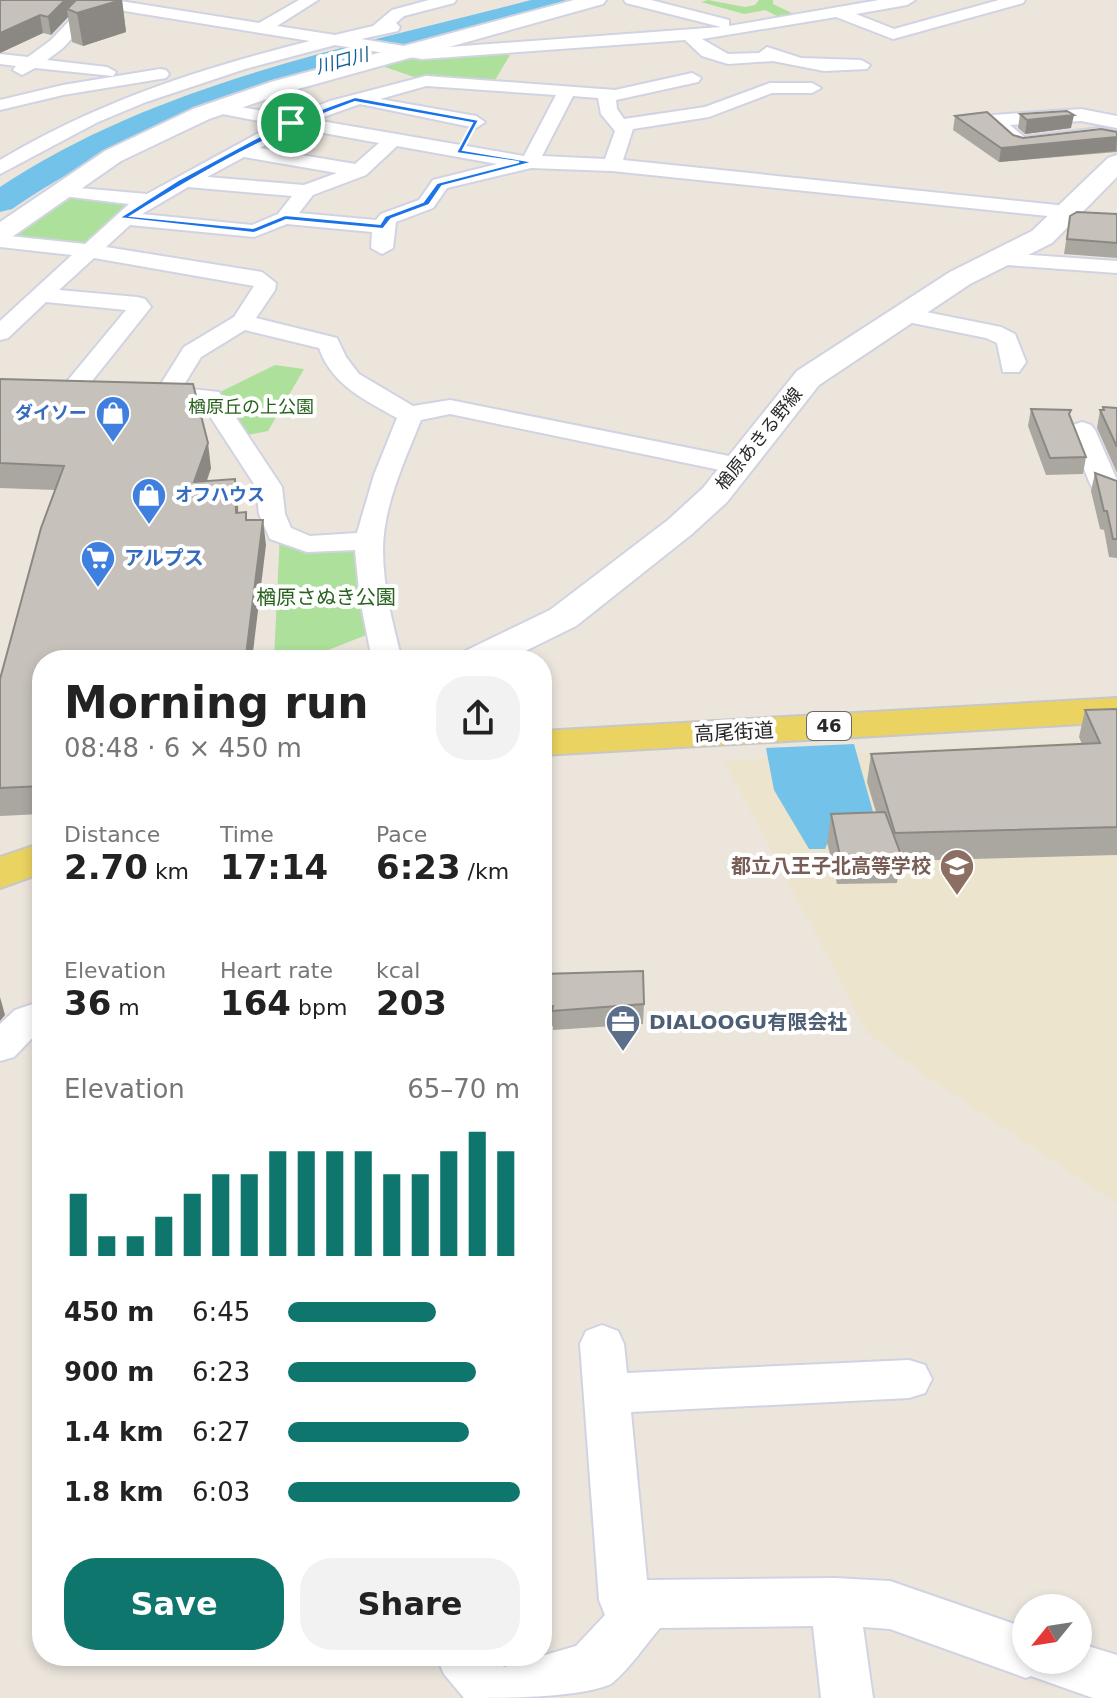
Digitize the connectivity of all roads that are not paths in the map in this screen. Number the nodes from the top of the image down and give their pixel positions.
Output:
1 (310, 0) edge
2 (448, 0) edge
3 (596, 0) edge
4 (632, 0) edge
5 (708, 0) edge
6 (907, 0) edge
7 (963, 0) edge
8 (1017, 0) edge
9 (97, 1) edge
10 (223, 6) dead end
11 (378, 6) dead end
12 (987, 8) junction
13 (670, 10) junction
14 (839, 13) junction
15 (197, 17) junction
16 (390, 23) junction
17 (264, 27) junction
18 (737, 31) junction
19 (689, 35) junction
20 (338, 41) junction
21 (551, 50) junction
22 (398, 52) junction
23 (267, 58) junction
24 (0, 59) edge
25 (35, 63) junction
26 (861, 65) dead end
27 (145, 77) junction
28 (692, 78) dead end
29 (7, 79) dead end
30 (500, 86) junction
31 (531, 88) junction
32 (812, 88) dead end
33 (567, 90) junction
34 (607, 97) junction
35 (355, 99) junction
36 (0, 105) edge
37 (218, 108) junction
38 (476, 122) junction
39 (1117, 122) edge
40 (291, 123) junction
41 (620, 125) junction
42 (1117, 138) edge
43 (392, 141) junction
44 (238, 150) junction
45 (459, 151) junction
46 (530, 162) junction
47 (1117, 163) edge
48 (612, 165) junction
49 (0, 168) edge
50 (359, 171) junction
51 (183, 181) junction
52 (63, 190) junction
53 (306, 191) junction
54 (149, 200) junction
55 (1067, 212) junction
56 (123, 218) junction
57 (285, 218) junction
58 (0, 234) edge
59 (0, 241) edge
60 (86, 250) junction
61 (1000, 259) junction
62 (1117, 267) edge
63 (39, 295) junction
64 (906, 315) junction
65 (242, 322) junction
66 (0, 333) edge
67 (1011, 367) dead end
68 (42, 390) edge
69 (71, 391) junction
70 (102, 392) edge
71 (134, 394) edge
72 (166, 395) junction
73 (411, 415) junction
74 (1082, 430) dead end
75 (739, 466) junction
76 (1117, 490) edge
77 (369, 541) junction
78 (384, 650) edge
79 (497, 650) edge
80 (1117, 710) edge
81 (552, 742) edge
82 (32, 861) edge
83 (0, 873) edge
84 (32, 1018) edge
85 (0, 1047) edge
86 (602, 1344) dead end
87 (909, 1379) dead end
88 (607, 1394) junction
89 (835, 1602) junction
90 (648, 1604) junction
91 (1012, 1648) edge
92 (471, 1666) edge
93 (1092, 1673) edge
94 (1117, 1680) edge
95 (497, 1697) edge
96 (847, 1698) edge

1 - 17 street
2 - 16 street
3 - 22 street
4 - 13 street
5 - 13 street
6 - 14 street
7 - 12 street
8 - 12 street
9 - 15 street
9 - 25 street
10 - 15 street
11 - 16 street
12 - 14 street
13 - 18 street
14 - 18 street
15 - 17 street
16 - 20 street
17 - 20 street
18 - 19 street
19 - 21 street
19 - 26 street
20 - 22 street
20 - 23 street
21 - 22 street
21 - 31 street
22 - 37 street
23 - 27 street
23 - 49 street
24 - 25 street
25 - 27 street
25 - 29 street
27 - 36 street
28 - 34 street
30 - 31 street
30 - 35 street
30 - 38 street
31 - 33 street
32 - 41 street
33 - 34 street
33 - 46 street
34 - 41 street
35 - 38 street
35 - 40 street
37 - 40 street
37 - 52 street
38 - 45 street
39 - 42 street
40 - 43 street
40 - 44 street
41 - 48 street
43 - 45 street
43 - 50 street
44 - 50 street
44 - 51 street
45 - 46 street
46 - 48 street
46 - 57 street
47 - 55 main road, 楢原あきる野線
48 - 55 street
50 - 53 street
51 - 53 street
51 - 54 street
52 - 54 street
52 - 58 street
53 - 57 street
54 - 56 street
55 - 61 main road, 楢原あきる野線
56 - 57 street
56 - 60 street
59 - 60 street
60 - 63 street
60 - 65 street
61 - 62 street
61 - 64 main road, 楢原あきる野線
63 - 66 street
63 - 69 street
64 - 67 street
64 - 75 main road, 楢原あきる野線
65 - 72 street
65 - 73 street
68 - 69 street
69 - 70 street
71 - 72 street
72 - 77 street
73 - 75 street
73 - 77 street
74 - 76 street
75 - 79 main road, 楢原あきる野線
77 - 78 street
80 - 81 main road, 高尾街道 / 46
82 - 83 main road
84 - 85 street
86 - 88 street
87 - 88 street
88 - 90 street
89 - 90 street
89 - 91 street
89 - 96 street
90 - 95 street
92 - 95 street
93 - 94 street

